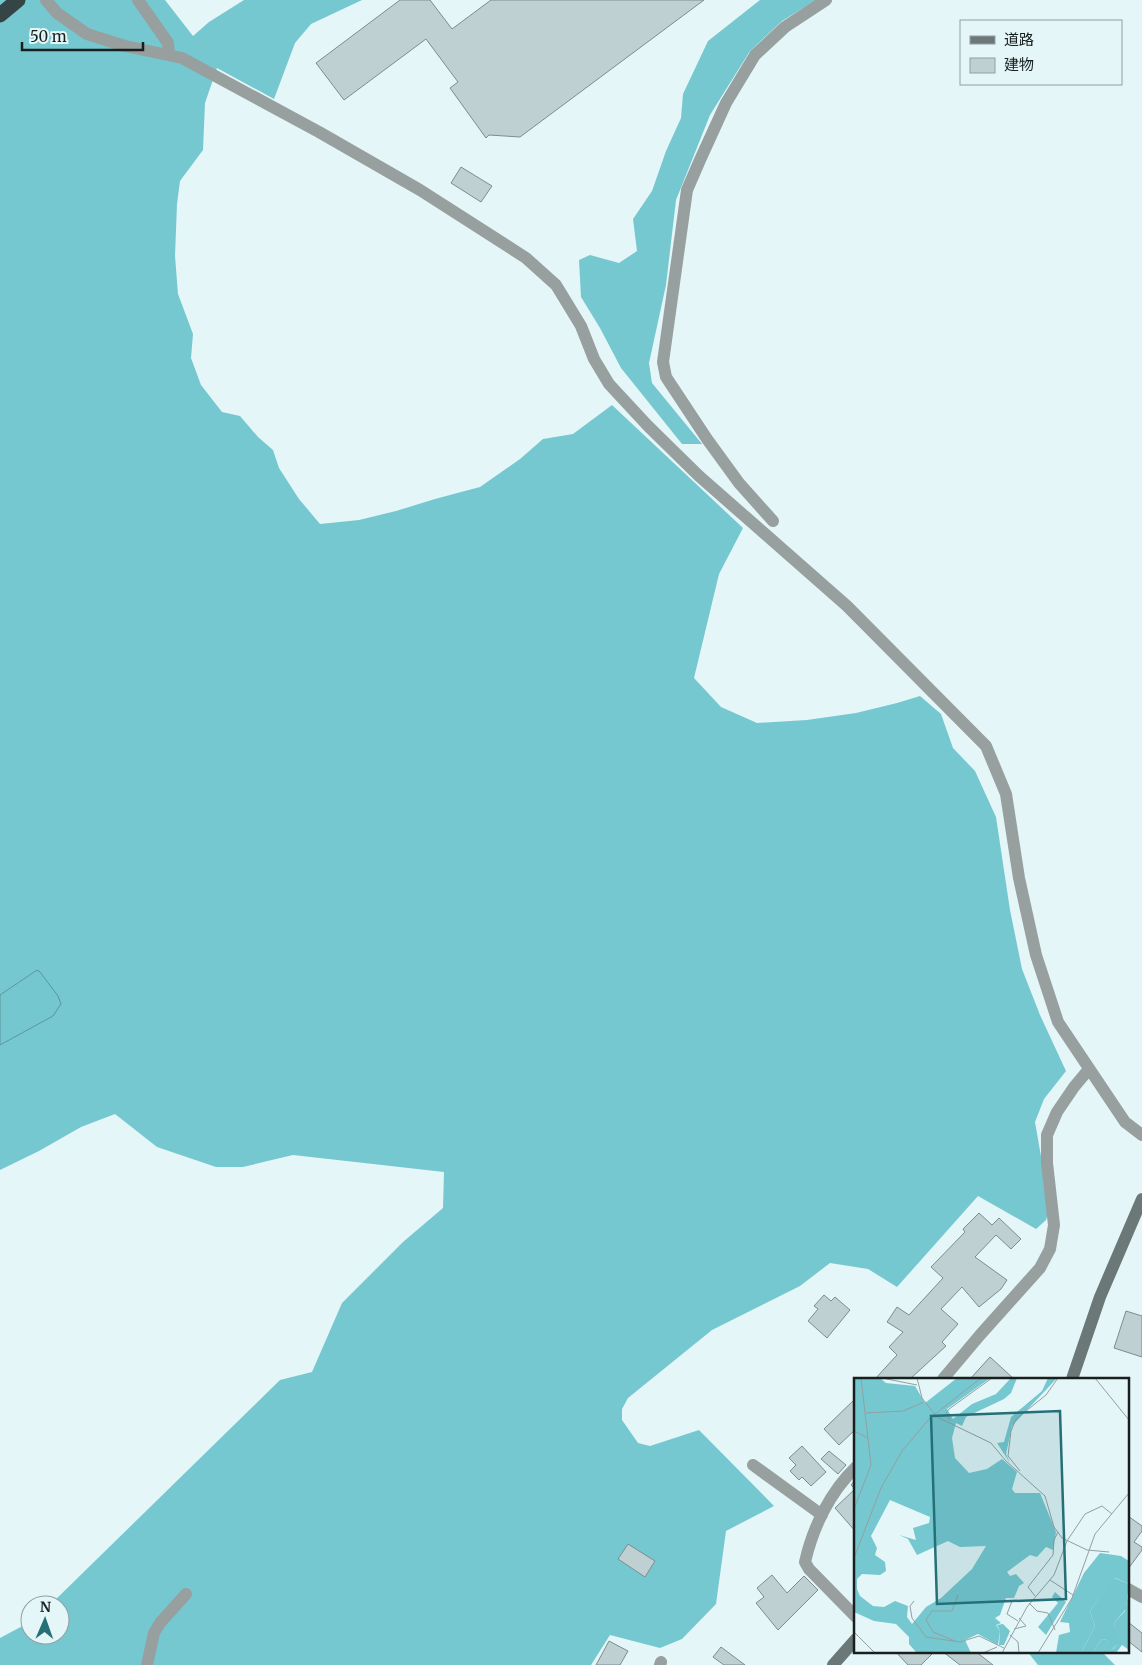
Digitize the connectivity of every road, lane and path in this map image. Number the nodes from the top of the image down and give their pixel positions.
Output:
1 (18, 0) edge
2 (46, 0) edge
3 (138, 0) edge
4 (826, 0) edge
5 (0, 15) edge
6 (169, 55) junction
7 (773, 520) dead end
8 (1089, 1069) junction
9 (1142, 1135) edge
10 (1142, 1199) edge
11 (944, 1378) edge
12 (1072, 1378) edge
13 (753, 1465) dead end
14 (854, 1469) edge
15 (822, 1516) junction
16 (1130, 1590) edge
17 (186, 1594) dead end
18 (1142, 1598) edge
19 (854, 1615) edge
20 (854, 1641) edge
21 (147, 1665) edge
22 (833, 1665) edge

1 - 5 highway
2 - 6 street
3 - 6 street
4 - 7 street
6 - 8 street
8 - 9 street
8 - 11 street
10 - 12 street
13 - 15 street
14 - 15 street
15 - 19 street
16 - 18 street
17 - 21 street
20 - 22 street

